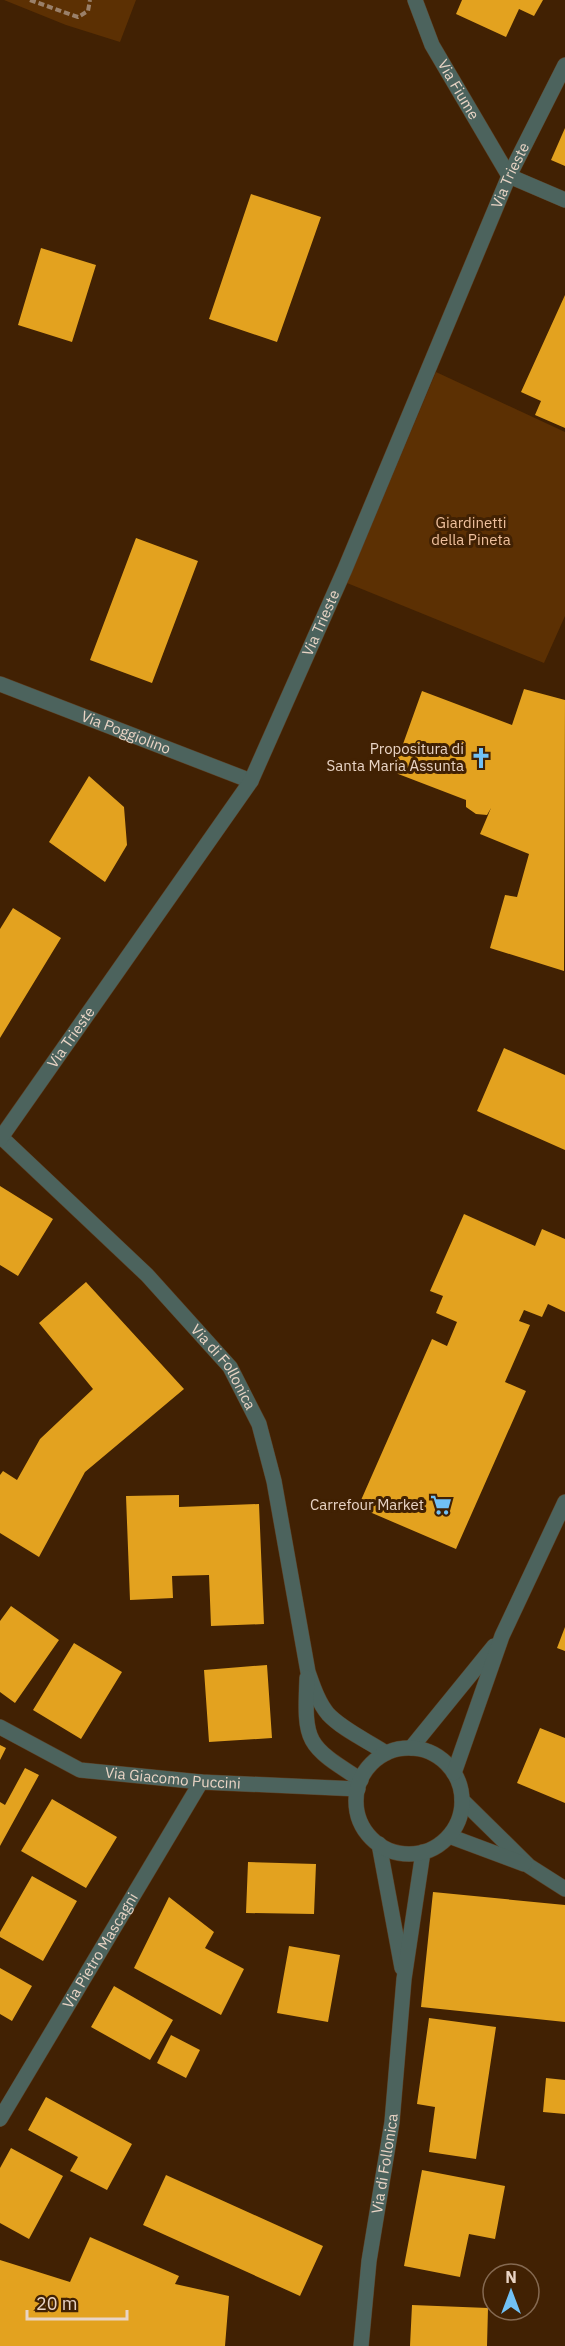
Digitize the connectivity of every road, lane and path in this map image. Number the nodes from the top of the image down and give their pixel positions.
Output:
1 (30, 0) edge
2 (90, 0) edge
3 (415, 0) edge
4 (565, 65) edge
5 (509, 176) junction
6 (565, 200) edge
7 (0, 684) edge
8 (251, 781) junction
9 (1, 1138) edge
10 (565, 1502) edge
11 (502, 1636) junction
12 (308, 1672) junction
13 (0, 1727) edge
14 (411, 1748) junction
15 (386, 1753) junction
16 (454, 1773) junction
17 (201, 1782) junction
18 (359, 1785) junction
19 (462, 1800) junction
20 (449, 1836) junction
21 (379, 1844) junction
22 (423, 1852) junction
23 (529, 1866) junction
24 (565, 1889) edge
25 (404, 1979) junction
26 (0, 2119) edge
27 (362, 2346) edge

1 - 2 path
3 - 5 street, Via Fiume
4 - 5 street, Via Trieste
5 - 6 street
5 - 8 street, Via Trieste
7 - 8 street, Via Poggiolino
8 - 9 street, Via Trieste
9 - 12 street, Via di Follonica
10 - 11 street
11 - 14 street
11 - 16 street
12 - 15 street, Via di Follonica
12 - 18 street, Via di Follonica
13 - 17 street, Via Giacomo Puccini
14 - 15 street
14 - 16 street
15 - 18 street
16 - 19 street
17 - 18 street, Via Giacomo Puccini
17 - 26 street, Via Pietro Mascagni
18 - 21 street
19 - 20 street
19 - 23 street
20 - 22 street
20 - 23 street
21 - 22 street
21 - 25 street, Via di Follonica
22 - 25 street, Via di Follonica
23 - 24 street
25 - 27 street, Via di Follonica

